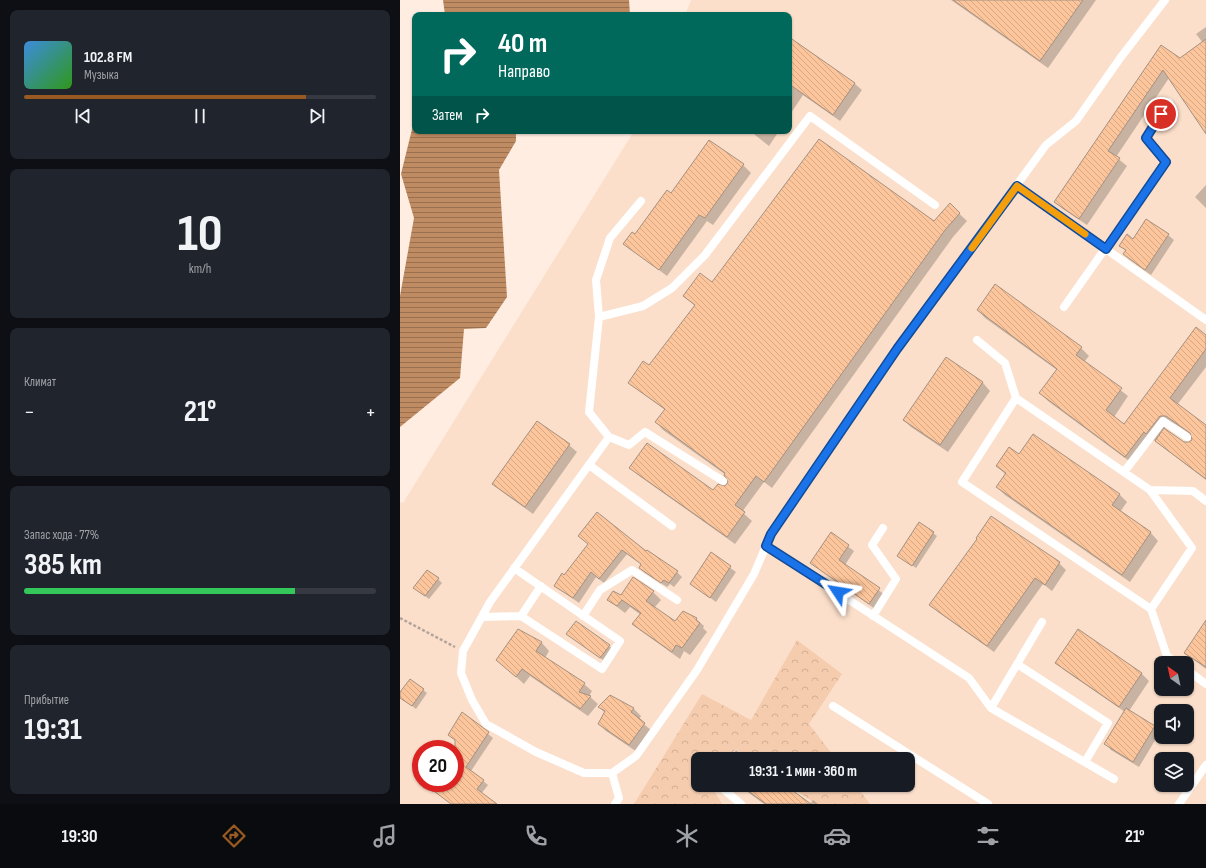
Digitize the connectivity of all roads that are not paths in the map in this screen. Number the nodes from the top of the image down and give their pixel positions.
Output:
1 (1165, 0) edge
2 (1169, 102) dead end
3 (1017, 186) junction
4 (641, 200) dead end
5 (935, 205) dead end
6 (1106, 249) junction
7 (1064, 307) dead end
8 (599, 317) junction
9 (1206, 320) edge
10 (977, 340) dead end
11 (1016, 398) junction
12 (609, 437) junction
13 (1187, 437) dead end
14 (589, 465) junction
15 (1124, 472) junction
16 (722, 481) dead end
17 (1150, 490) junction
18 (1206, 501) edge
19 (672, 526) dead end
20 (883, 528) dead end
21 (766, 546) junction
22 (514, 568) junction
23 (541, 586) junction
24 (677, 600) dead end
25 (1151, 609) junction
26 (521, 616) junction
27 (583, 616) junction
28 (874, 616) junction
29 (482, 617) junction
30 (1042, 622) dead end
31 (1167, 656) edge
32 (1017, 664) junction
33 (1194, 675) edge
34 (1206, 684) edge
35 (833, 706) dead end
36 (991, 708) junction
37 (1085, 762) junction
38 (1206, 765) edge
39 (612, 773) junction
40 (1114, 779) dead end
41 (726, 792) edge
42 (615, 804) edge
43 (740, 804) edge
44 (988, 804) edge
45 (1179, 804) edge

1 - 3 lane
2 - 6 lane
3 - 6 lane
3 - 21 lane
4 - 8 lane
5 - 8 lane
6 - 7 lane
6 - 9 lane
8 - 12 lane
10 - 11 lane
11 - 15 lane
11 - 25 lane
12 - 14 lane
12 - 16 lane
13 - 15 lane
14 - 19 lane
14 - 22 lane
15 - 17 lane
17 - 18 lane
17 - 25 lane
20 - 28 lane
21 - 28 lane
21 - 39 lane
22 - 23 lane
22 - 29 lane
23 - 26 lane
23 - 27 lane
24 - 27 lane
25 - 31 lane
26 - 27 lane
26 - 29 lane
28 - 36 lane
29 - 39 lane
30 - 32 lane
32 - 36 lane
32 - 37 lane
33 - 34 lane
35 - 44 lane
36 - 37 lane
37 - 40 lane
38 - 45 lane
39 - 42 lane
41 - 43 lane

